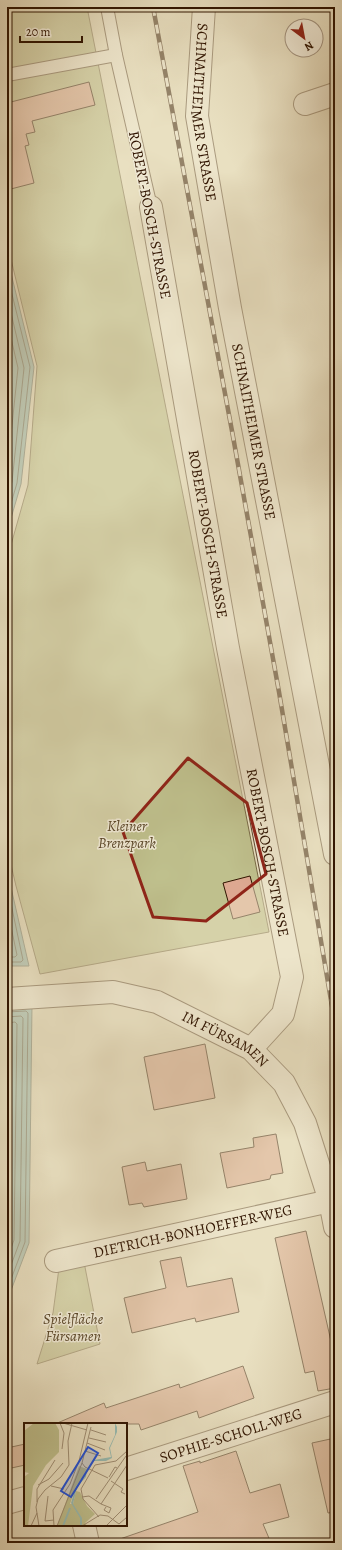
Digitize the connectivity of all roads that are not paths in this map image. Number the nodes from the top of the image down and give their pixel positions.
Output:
1 (107, 7) edge
2 (204, 7) edge
3 (116, 55) junction
4 (7, 75) edge
5 (335, 94) edge
6 (305, 104) dead end
7 (150, 207) joint
8 (335, 854) edge
9 (7, 999) edge
10 (251, 1049) junction
11 (330, 1201) junction
12 (335, 1227) edge
13 (56, 1261) dead end
14 (335, 1402) edge
15 (127, 1469) edge
16 (24, 1498) edge
17 (7, 1503) edge
18 (84, 1526) edge
19 (88, 1543) edge

1 - 3 lane, ROBERT-BOSCH-STRASSE
2 - 8 street, SCHNAITHEIMER STRASSE
3 - 4 lane
3 - 7 lane, ROBERT-BOSCH-STRASSE
5 - 6 street
7 - 10 street, ROBERT-BOSCH-STRASSE
9 - 10 street, IM FÜRSAMEN
10 - 11 street, IM FÜRSAMEN
11 - 12 street, IM FÜRSAMEN
11 - 13 street, DIETRICH-BONHOEFFER-WEG
14 - 15 street, SOPHIE-SCHOLL-WEG
16 - 17 street
18 - 19 street

